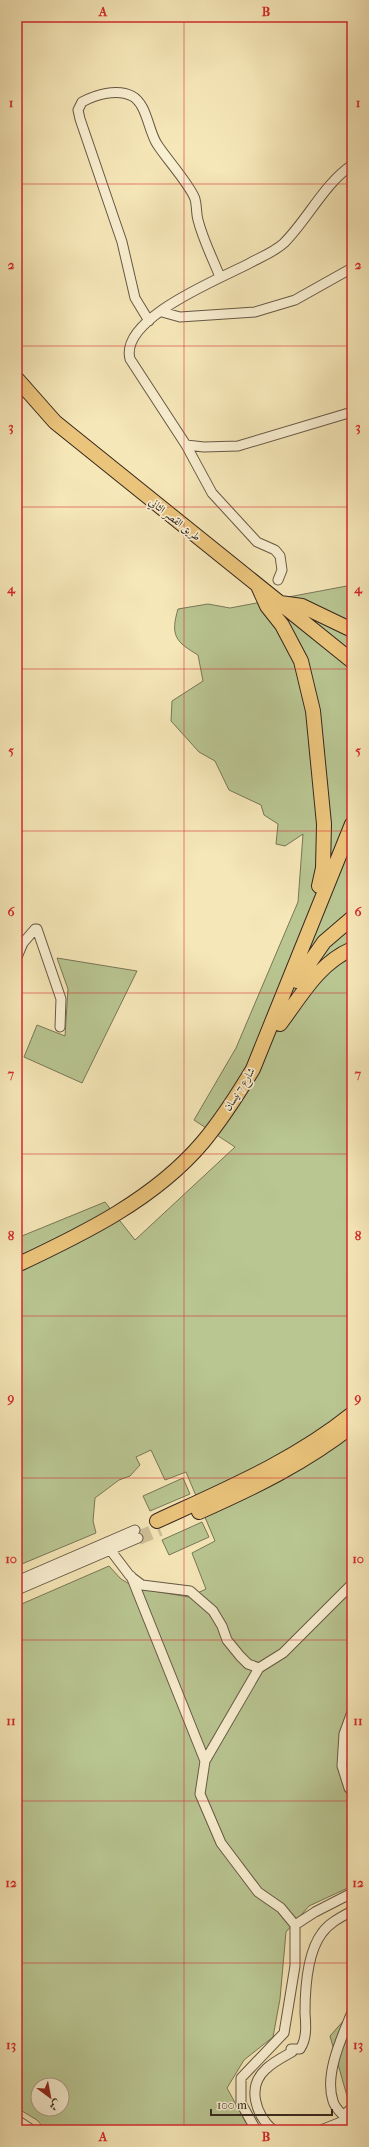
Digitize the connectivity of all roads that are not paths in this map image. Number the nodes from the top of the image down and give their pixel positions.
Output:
1 (352, 165) edge
2 (352, 268) edge
3 (220, 277) junction
4 (162, 312) junction
5 (149, 321) junction
6 (17, 379) edge
7 (352, 412) edge
8 (186, 445) junction
9 (278, 580) dead end
10 (257, 584) junction
11 (280, 603) junction
12 (352, 630) edge
13 (352, 662) edge
14 (352, 824) edge
15 (352, 843) edge
16 (352, 918) edge
17 (312, 926) junction
18 (352, 949) edge
19 (17, 957) edge
20 (297, 981) junction
21 (280, 1024) junction
22 (60, 1027) dead end
23 (17, 1265) edge
24 (17, 1275) edge
25 (352, 1414) edge
26 (352, 1426) edge
27 (136, 1534) tunnel mouth
28 (108, 1546) junction
29 (130, 1576) junction
30 (17, 1581) edge
31 (352, 1584) edge
32 (17, 1590) edge
33 (259, 1668) junction
34 (352, 1712) edge
35 (205, 1761) junction
36 (352, 1788) edge
37 (352, 1893) edge
38 (352, 1911) edge
39 (295, 1925) junction
40 (352, 2012) edge
41 (352, 2108) edge
42 (348, 2118) edge
43 (17, 2120) edge
44 (32, 2130) edge
45 (256, 2130) edge
46 (273, 2130) edge
47 (321, 2130) edge

1 - 3 street
2 - 4 street
3 - 4 street
3 - 5 street
4 - 5 street
5 - 8 street
6 - 10 main road, طريق القصر الثاني
7 - 8 street
8 - 9 street
10 - 11 main road, طريق القصر الثاني
10 - 17 main road
11 - 12 main road
11 - 13 main road, طريق القصر الثاني
14 - 17 main road, شارع 7 نيسان
15 - 20 main road, شارع 7 نيسان
16 - 20 main road
17 - 23 main road, شارع 7 نيسان
18 - 21 main road
19 - 22 street
20 - 21 main road, شارع 7 نيسان
21 - 24 main road, شارع 7 نيسان
25 - 26 main road
27 - 28 street
28 - 29 street
28 - 30 street
28 - 32 street
29 - 33 street
29 - 35 street
31 - 33 street
33 - 35 street
34 - 36 street
35 - 39 street
37 - 39 street
38 - 46 street
39 - 45 street
40 - 42 street
41 - 42 street
42 - 47 street
43 - 44 street

